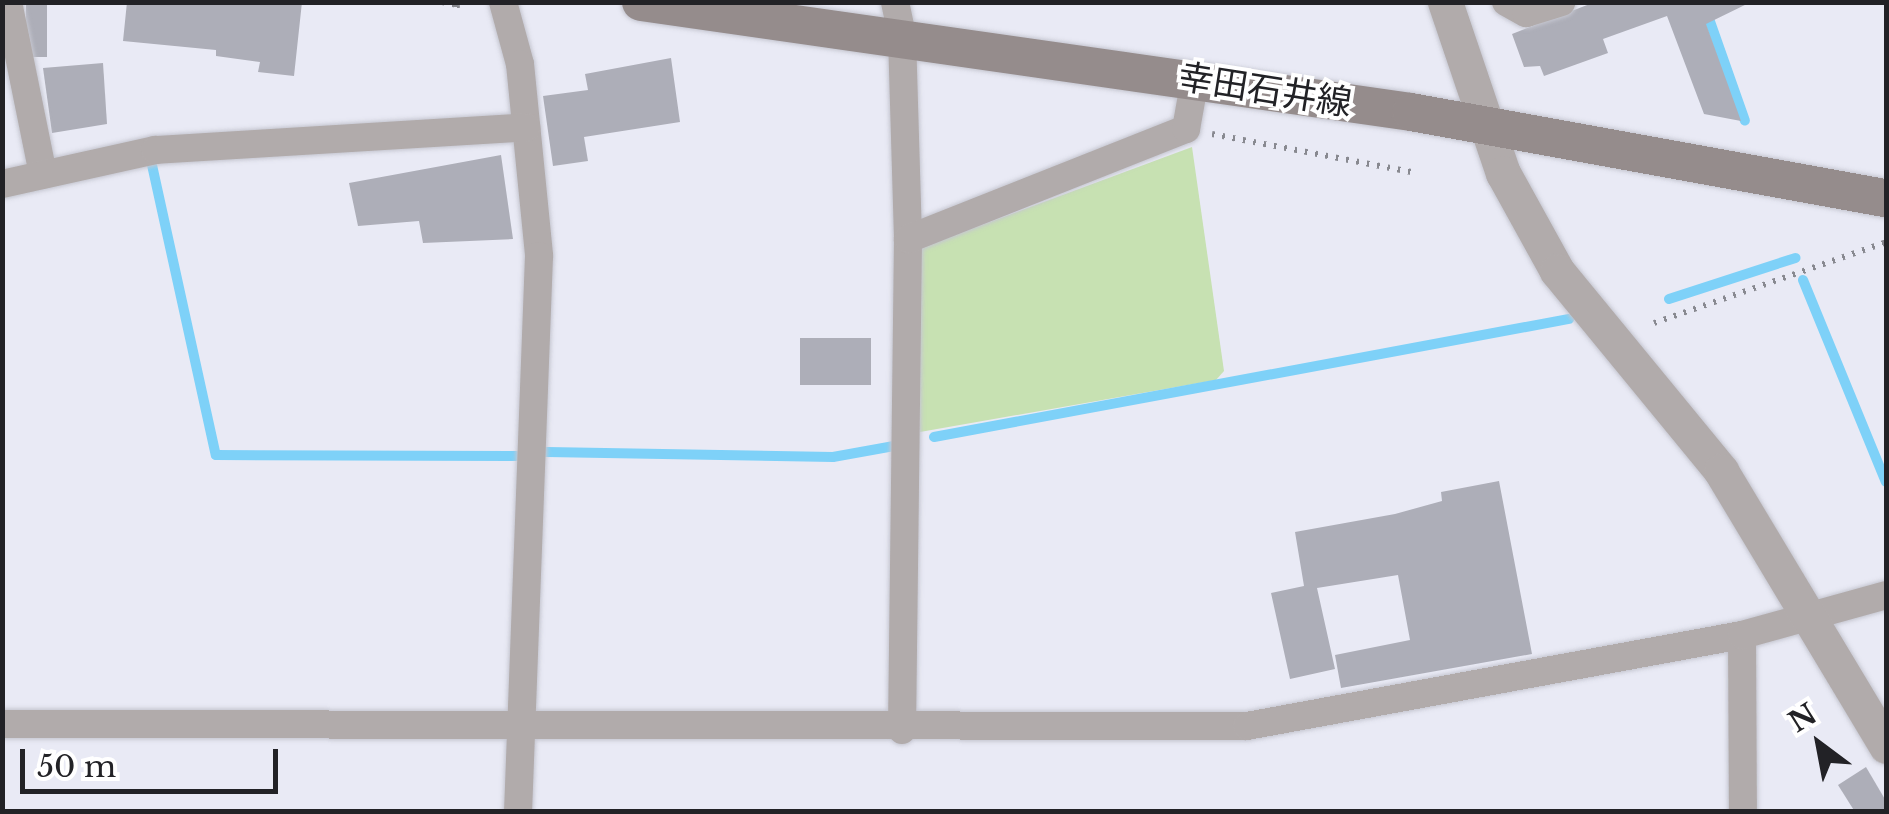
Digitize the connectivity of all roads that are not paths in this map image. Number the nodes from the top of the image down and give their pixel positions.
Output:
1 (8, 2) edge
2 (504, 2) edge
3 (640, 2) edge
4 (1445, 2) edge
5 (1506, 2) edge
6 (1561, 2) edge
7 (898, 19) edge
8 (1196, 79) junction
9 (1483, 124) junction
10 (526, 127) junction
11 (43, 174) junction
12 (2, 184) edge
13 (1886, 198) edge
14 (908, 239) junction
15 (1886, 595) edge
16 (1810, 620) junction
17 (1742, 635) junction
18 (2, 724) edge
19 (518, 724) junction
20 (902, 730) junction
21 (1886, 746) edge
22 (518, 812) edge
23 (1743, 812) edge

1 - 11 street
2 - 10 street
3 - 7 main road, 幸田石井線
4 - 9 street
5 - 6 street
7 - 8 main road, 幸田石井線
7 - 14 street
8 - 9 main road, 幸田石井線
8 - 14 street
9 - 13 main road, 幸田石井線
9 - 16 street
10 - 11 street
10 - 19 street
11 - 12 street
14 - 20 street
15 - 16 street
16 - 17 street
16 - 21 street
17 - 20 street
17 - 23 street
18 - 19 street
19 - 20 street
19 - 22 street

